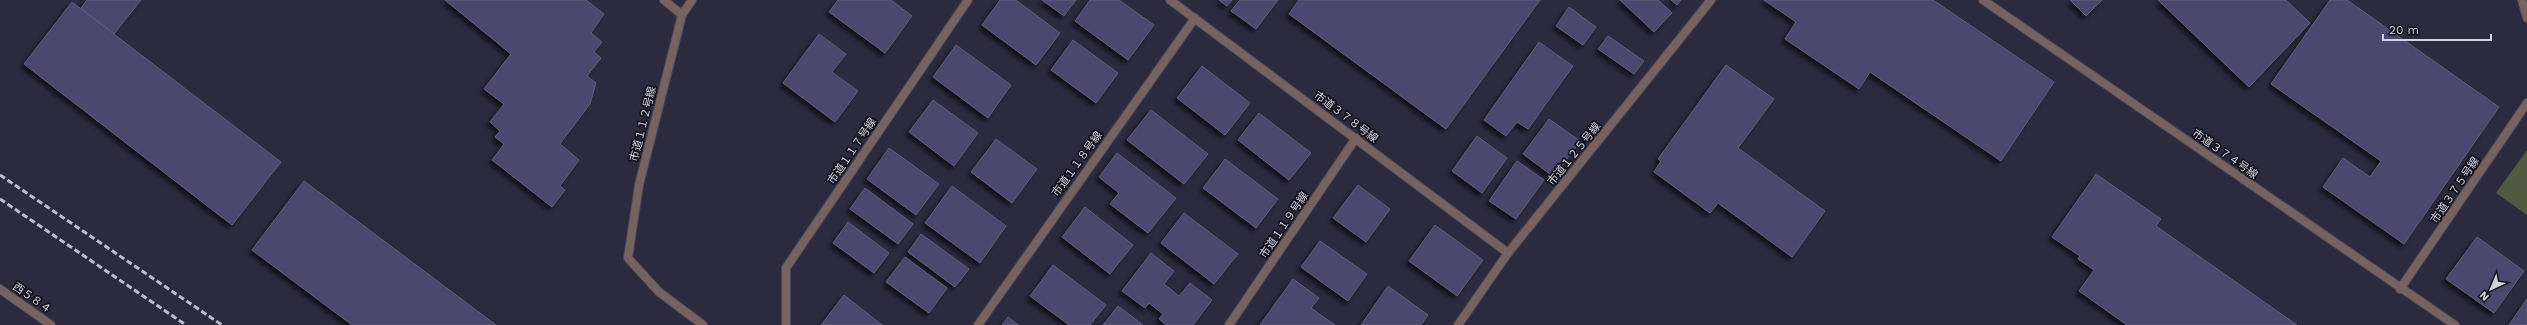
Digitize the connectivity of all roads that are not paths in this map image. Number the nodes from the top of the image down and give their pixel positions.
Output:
1 (664, 0) edge
2 (672, 0) edge
3 (692, 0) edge
4 (968, 0) edge
5 (1170, 0) edge
6 (1711, 0) edge
7 (1983, 0) edge
8 (2522, 0) edge
9 (682, 15) junction
10 (1195, 18) junction
11 (2527, 18) edge
12 (2527, 103) edge
13 (1356, 138) junction
14 (1508, 253) junction
15 (0, 289) edge
16 (2400, 289) junction
17 (51, 325) edge
18 (703, 325) edge
19 (786, 325) edge
20 (978, 325) edge
21 (1229, 325) edge
22 (1458, 325) edge
23 (2455, 325) edge

1 - 9 street
2 - 9 street
3 - 9 street, 市道１１２号線
4 - 19 street, 市道１１７号線
5 - 10 street, 市道３７８号線
6 - 14 street, 市道１２５号線
7 - 16 street, 市道３７４号線
8 - 11 street
9 - 18 street, 市道１１２号線
10 - 13 street, 市道３７８号線
10 - 20 street, 市道１１８号線
12 - 16 street, 市道３７５号線
13 - 14 street, 市道３７８号線
13 - 21 street, 市道１１９号線
14 - 22 street, 市道１２５号線
15 - 17 street, 西５８４
16 - 23 street, 市道３７４号線

